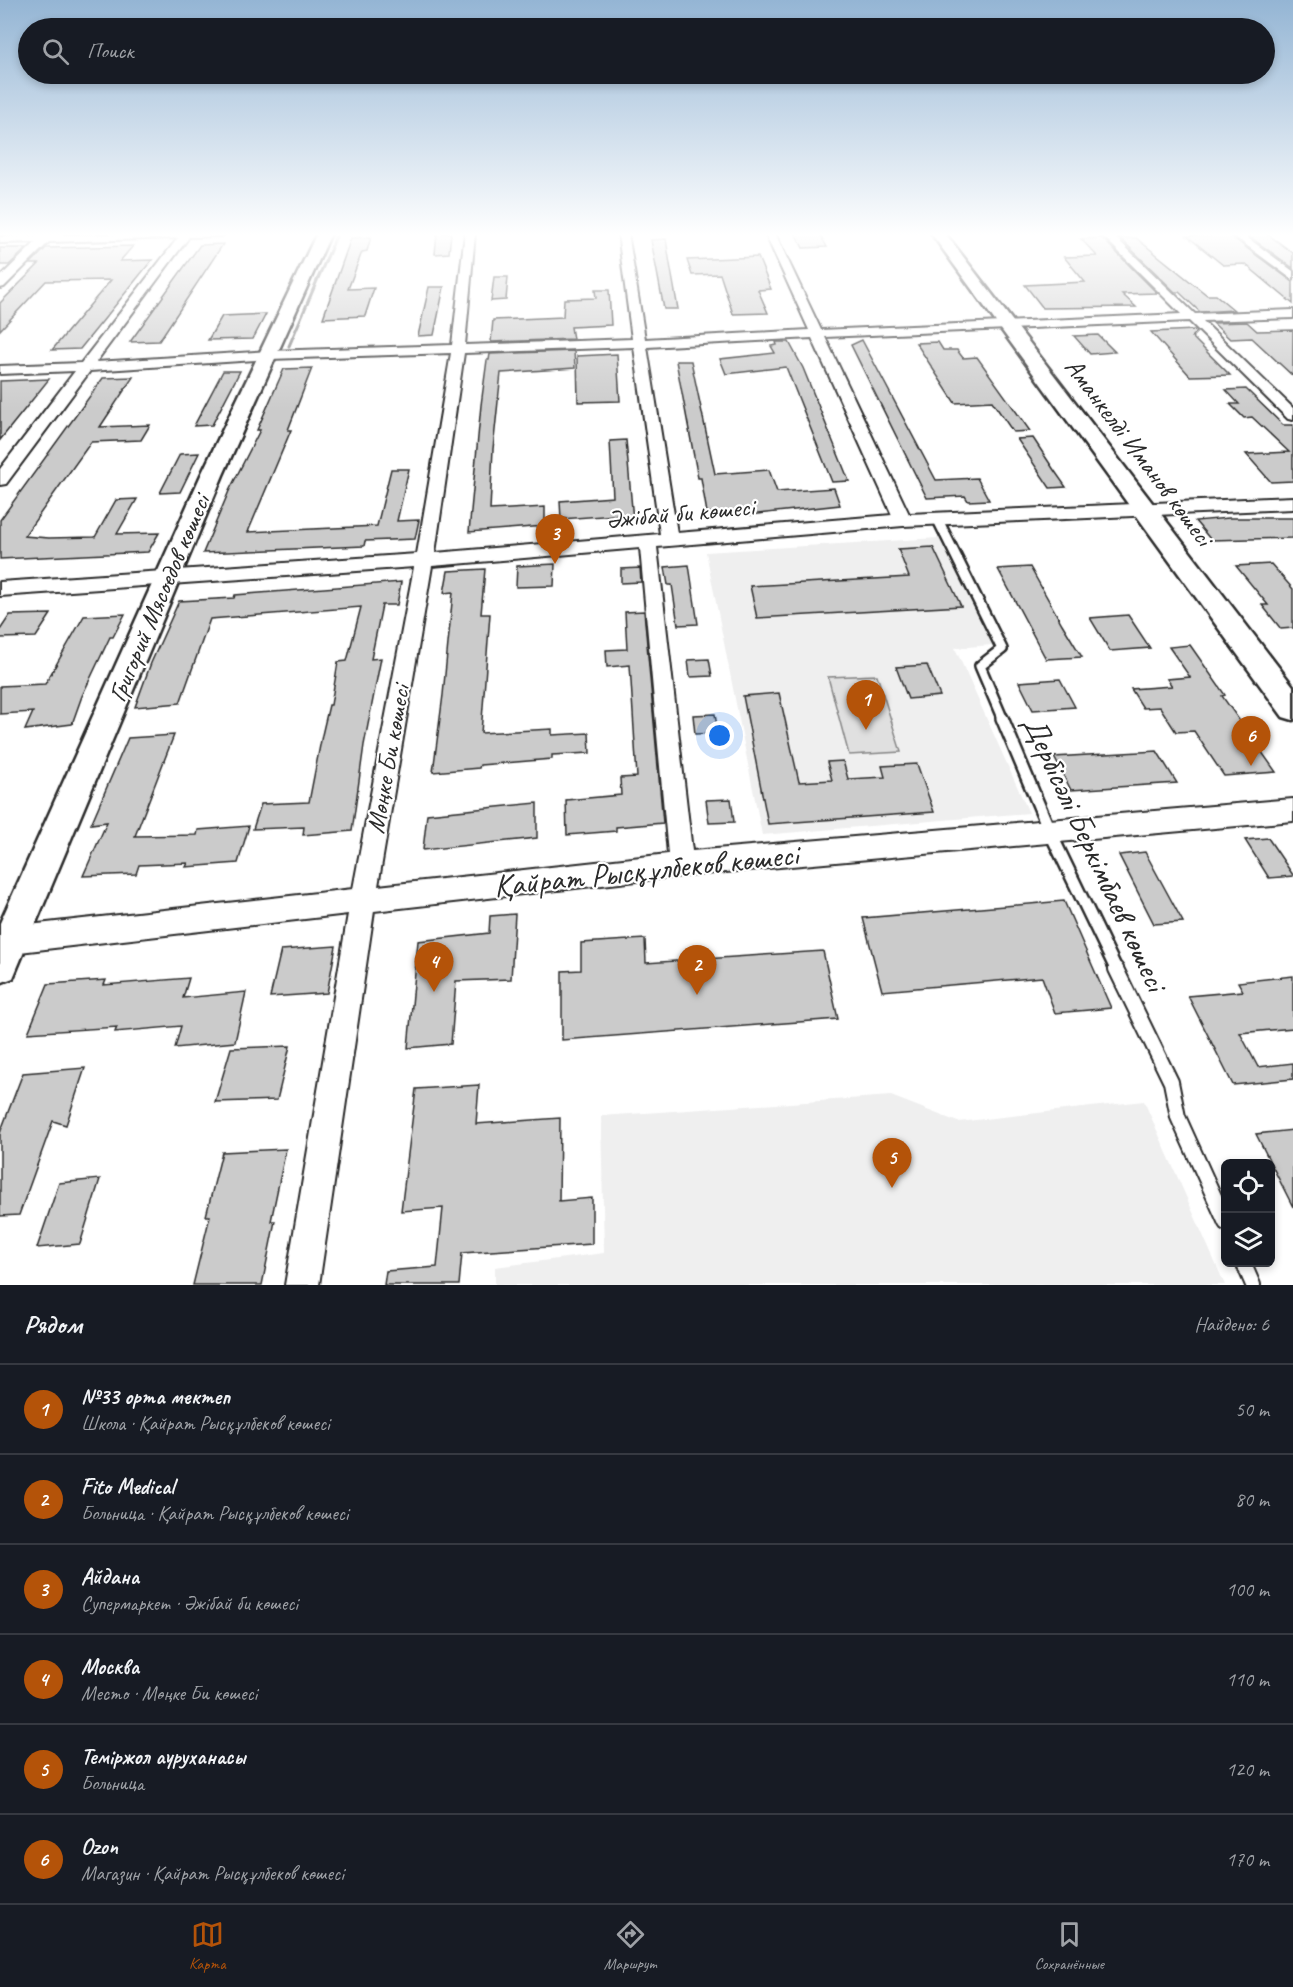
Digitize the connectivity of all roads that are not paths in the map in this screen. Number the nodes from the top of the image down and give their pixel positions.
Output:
1 (141, 293) edge
2 (297, 293) edge
3 (464, 293) edge
4 (632, 293) edge
5 (799, 293) edge
6 (983, 293) edge
7 (1168, 293) edge
8 (1293, 315) edge
9 (1194, 318) junction
10 (1007, 324) junction
11 (818, 333) junction
12 (639, 343) junction
13 (458, 348) junction
14 (269, 355) junction
15 (85, 367) junction
16 (0, 370) edge
17 (1293, 416) edge
18 (0, 480) edge
19 (1293, 503) edge
20 (1146, 509) junction
21 (936, 518) junction
22 (903, 520) junction
23 (659, 541) junction
24 (425, 560) junction
25 (168, 577) junction
26 (0, 589) edge
27 (1293, 708) edge
28 (1293, 810) edge
29 (1050, 832) junction
30 (681, 864) junction
31 (363, 900) junction
32 (4, 949) edge
33 (1221, 1213) edge
34 (1245, 1267) edge
35 (302, 1285) edge
36 (1253, 1285) edge

1 - 15 street
2 - 14 main road, Григорий Мясоедов көшесі
3 - 13 street, Мөңке Би көшесі
4 - 12 street
5 - 11 street
6 - 10 main road, Аманкелді Иманов көшесі
7 - 9 street
8 - 9 street
9 - 10 street
9 - 17 street
10 - 11 street
10 - 20 main road, Аманкелді Иманов көшесі
11 - 12 street
11 - 22 street
12 - 13 street
12 - 23 street
13 - 14 street
13 - 24 street, Мөңке Би көшесі
14 - 15 street
14 - 25 main road, Григорий Мясоедов көшесі
15 - 16 street
15 - 18 street
19 - 20 street, Әжібай би көшесі
20 - 21 street, Әжібай би көшесі
20 - 27 main road, Аманкелді Иманов көшесі
21 - 22 street, Әжібай би көшесі
21 - 29 lane, Дербісәлі Беркімбаев көшесі
22 - 23 street, Әжібай би көшесі
23 - 24 street, Әжібай би көшесі
23 - 30 street
24 - 25 street, Әжібай би көшесі
24 - 31 street, Мөңке Би көшесі
25 - 26 street, Әжібай би көшесі
25 - 32 main road, Григорий Мясоедов көшесі
28 - 29 street, Қайрат Рысқұлбеков көшесі
29 - 30 street, Қайрат Рысқұлбеков көшесі
29 - 33 lane, Дербісәлі Беркімбаев көшесі
30 - 31 street, Қайрат Рысқұлбеков көшесі
31 - 32 street, Қайрат Рысқұлбеков көшесі
31 - 35 street, Мөңке Би көшесі
34 - 36 lane

